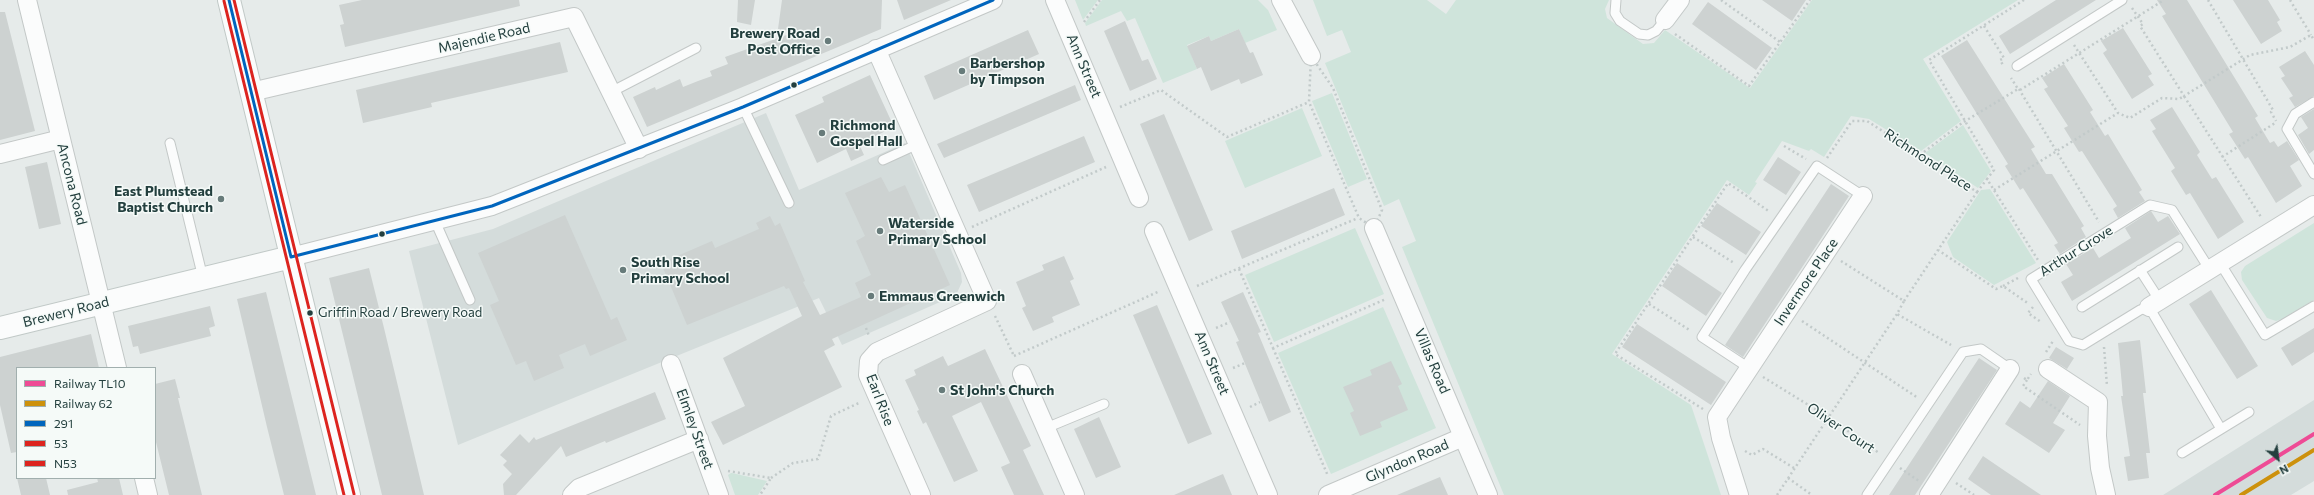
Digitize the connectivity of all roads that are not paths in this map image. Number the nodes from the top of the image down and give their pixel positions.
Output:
1 (27, 0) edge
2 (229, 0) edge
3 (993, 0) edge
4 (1055, 0) edge
5 (1281, 0) edge
6 (1616, 0) edge
7 (1680, 0) edge
8 (2122, 0) edge
9 (1663, 23) joint
10 (696, 48) dead end
11 (876, 50) junction
12 (1311, 56) road end
13 (2017, 66) dead end
14 (251, 92) junction
15 (611, 92) junction
16 (2314, 102) edge
17 (743, 107) junction
18 (61, 140) junction
19 (170, 143) dead end
20 (918, 144) junction
21 (639, 149) junction
22 (0, 154) edge
23 (883, 160) dead end
24 (2314, 174) edge
25 (1863, 196) joint
26 (1139, 198) dead end
27 (789, 203) dead end
28 (2314, 205) edge
29 (436, 221) junction
30 (1374, 228) road end
31 (1154, 231) dead end
32 (2178, 247) dead end
33 (291, 257) junction
34 (2215, 267) junction
35 (2140, 270) junction
36 (204, 278) junction
37 (470, 300) dead end
38 (101, 303) junction
39 (2154, 304) junction
40 (2314, 306) edge
41 (2082, 307) dead end
42 (0, 328) edge
43 (671, 364) dead end
44 (2042, 364) road end
45 (117, 367) edge
46 (1749, 368) junction
47 (2010, 369) joint
48 (1022, 374) road end
49 (1104, 404) dead end
50 (2249, 412) dead end
51 (1046, 428) junction
52 (2220, 429) junction
53 (1463, 436) junction
54 (699, 439) junction
55 (2182, 453) dead end
56 (144, 479) edge
57 (1931, 492) edge
58 (1331, 494) edge
59 (148, 495) edge
60 (349, 495) edge
61 (572, 495) edge
62 (719, 495) edge
63 (921, 495) edge
64 (1075, 495) edge
65 (1268, 495) edge
66 (1488, 495) edge
67 (1739, 495) edge
68 (1867, 495) edge
69 (2106, 495) edge

1 - 18 street, Ancona Road
2 - 14 street
3 - 11 street, Brewery Road
4 - 26 street, Ann Street
5 - 12 street
6 - 9 lane
7 - 9 street
8 - 13 lane
10 - 15 lane
11 - 17 street, Brewery Road
11 - 20 street
14 - 15 street, Majendie Road
14 - 33 street
15 - 21 street, Majendie Road
16 - 24 lane
17 - 21 street, Brewery Road
17 - 27 lane
18 - 22 street
18 - 38 street, Ancona Road
19 - 36 lane
20 - 23 lane
20 - 63 street, Earl Rise
21 - 29 street, Brewery Road
25 - 46 street, Invermore Place
25 - 46 lane
28 - 34 street, Arthur Grove
29 - 33 street, Brewery Road
29 - 37 lane
30 - 53 street, Villas Road
31 - 65 street, Ann Street
32 - 35 lane
33 - 36 street, Brewery Road
33 - 60 street
34 - 39 street, Arthur Grove
34 - 39 lane, Arthur Grove
34 - 40 lane
35 - 39 lane
35 - 41 lane
36 - 38 street, Brewery Road
38 - 42 street, Brewery Road
38 - 45 street, Ancona Road
39 - 52 lane
43 - 54 street, Elmley Street
44 - 69 street
46 - 67 street, Invermore Place
47 - 57 street
47 - 68 lane
48 - 51 street
49 - 51 lane
50 - 52 lane
51 - 64 street
52 - 55 lane
53 - 58 street, Glyndon Road
53 - 66 street, Villas Road
54 - 61 street
54 - 62 street, Elmley Street
56 - 59 street

